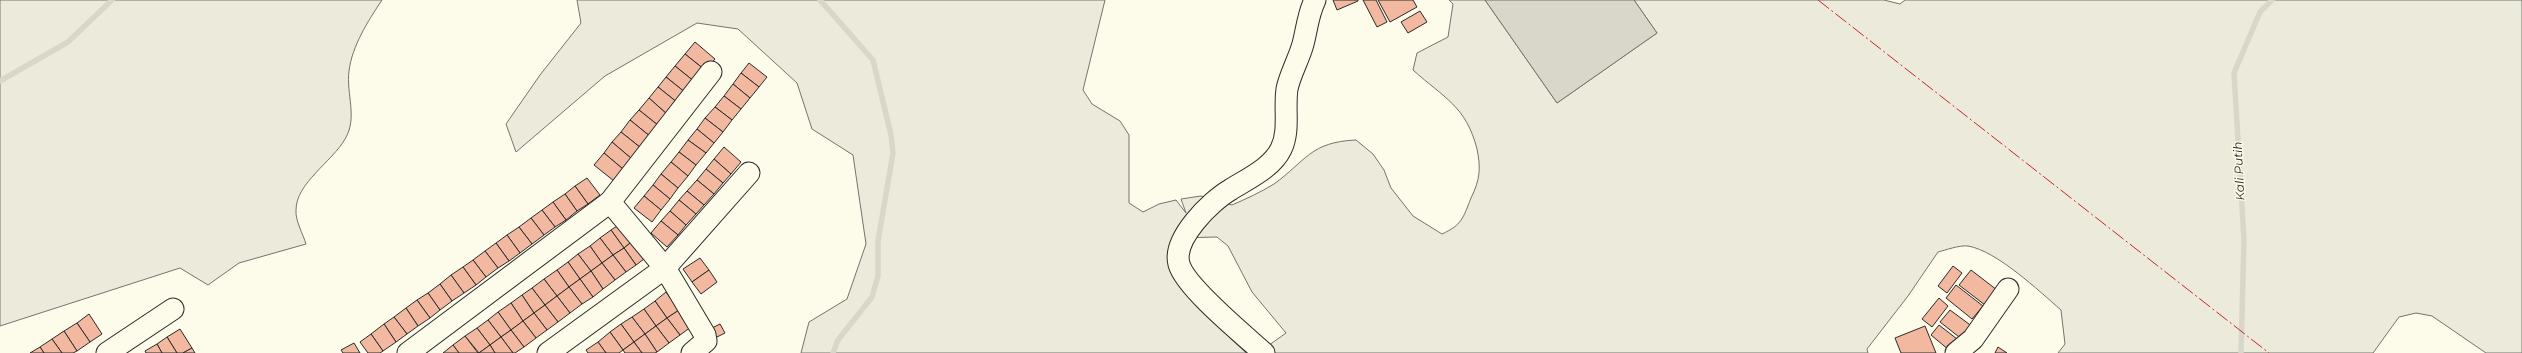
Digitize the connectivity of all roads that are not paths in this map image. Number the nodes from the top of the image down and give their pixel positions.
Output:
1 (1313, 4) edge
2 (711, 72) dead end
3 (749, 173) dead end
4 (610, 202) junction
5 (665, 268) junction
6 (2008, 289) dead end
7 (173, 309) dead end
8 (108, 353) edge
9 (408, 353) edge
10 (548, 353) edge
11 (692, 353) edge
12 (1264, 353) edge
13 (1956, 353) edge

1 - 12 street
2 - 4 street
3 - 5 street
4 - 5 street
4 - 9 street
5 - 10 street
5 - 11 street
6 - 13 street
7 - 8 street

